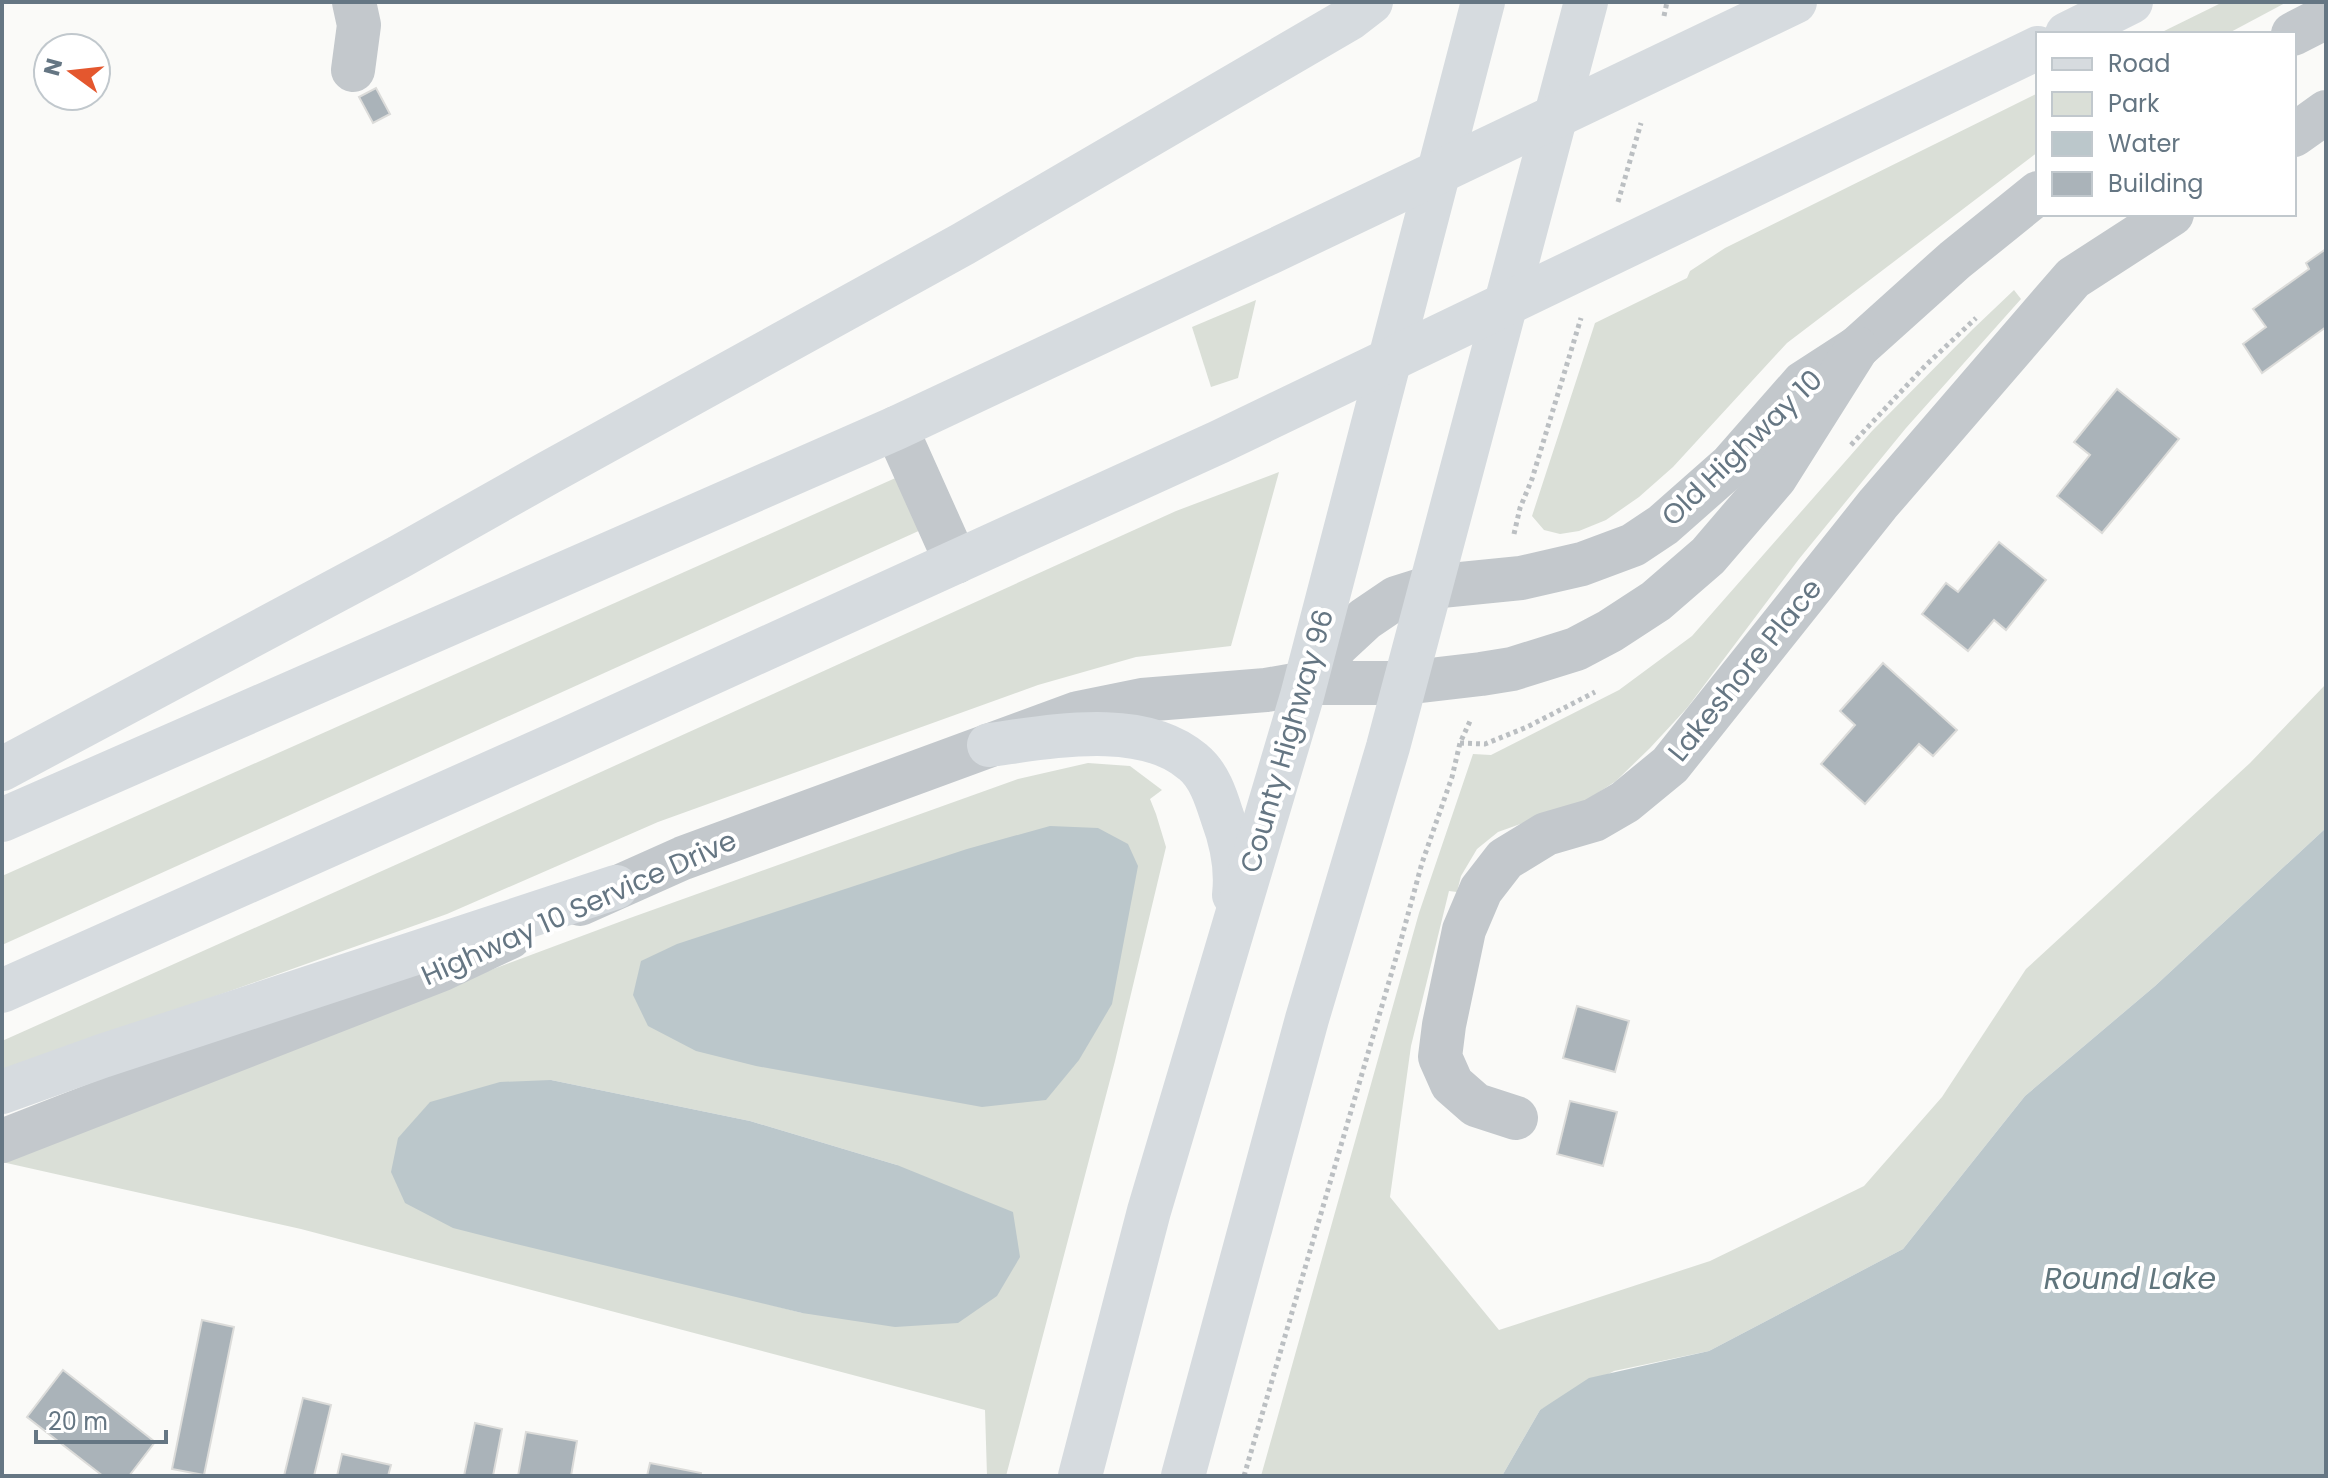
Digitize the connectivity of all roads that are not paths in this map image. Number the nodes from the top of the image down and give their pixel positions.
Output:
1 (354, 2) edge
2 (1371, 2) edge
3 (1483, 2) edge
4 (1586, 2) edge
5 (1795, 2) edge
6 (2326, 17) edge
7 (2296, 32) edge
8 (2036, 49) edge
9 (353, 70) dead end
10 (2326, 112) edge
11 (2296, 134) edge
12 (2036, 195) edge
13 (2169, 216) edge
14 (1857, 348) junction
15 (896, 428) junction
16 (956, 562) junction
17 (1431, 587) junction
18 (1306, 683) junction
19 (1404, 683) junction
20 (989, 745) junction
21 (2, 769) edge
22 (2, 820) edge
23 (616, 887) junction
24 (1220, 971) junction
25 (2, 991) edge
26 (2, 1092) edge
27 (1516, 1118) dead end
28 (2, 1141) edge
29 (1080, 1476) edge
30 (1183, 1476) edge

1 - 9 street
2 - 21 main road
3 - 18 main road, County Highway 96
4 - 17 main road
5 - 15 main road
6 - 7 street
8 - 16 main road
10 - 11 street
12 - 14 street, Old Highway 10
13 - 27 street, Lakeshore Place
14 - 17 street, Old Highway 10
14 - 19 street, Old Highway 10
15 - 16 street
15 - 22 main road
16 - 25 main road
17 - 18 street, Old Highway 10
17 - 19 main road
18 - 19 street, Old Highway 10
18 - 20 street, Highway 10 Service Drive
18 - 24 main road, County Highway 96
19 - 30 main road
20 - 23 street, Highway 10 Service Drive
20 - 24 main road
23 - 26 main road
23 - 28 street, Highway 10 Service Drive
24 - 29 main road, County Highway 96

